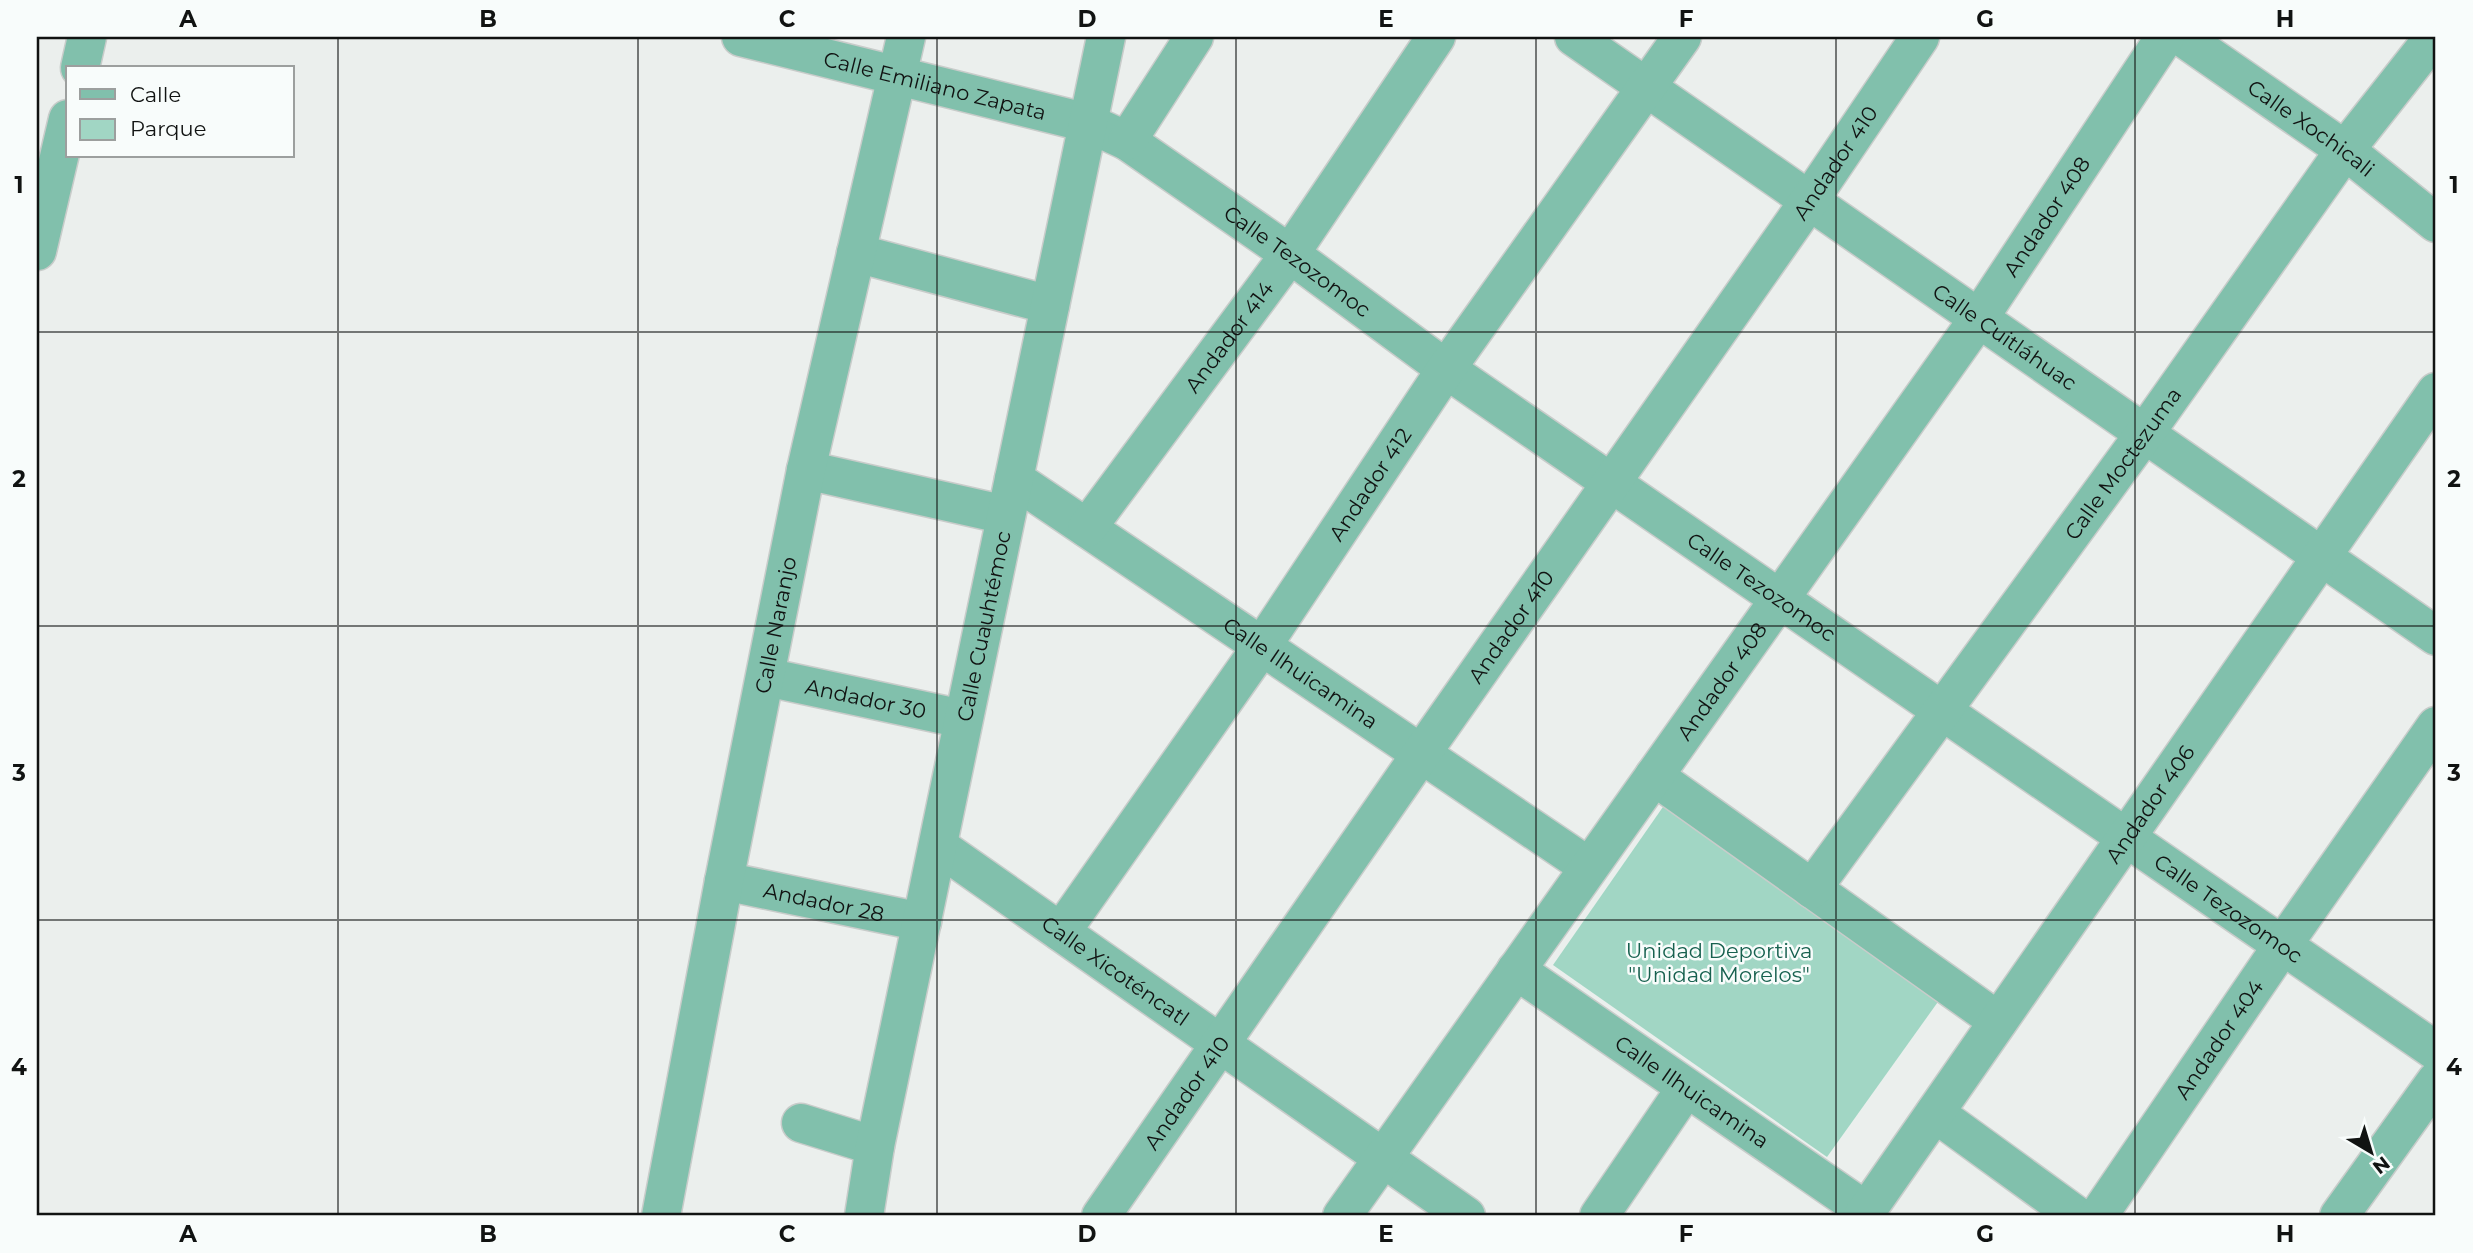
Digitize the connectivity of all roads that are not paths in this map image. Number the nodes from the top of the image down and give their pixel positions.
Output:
1 (87, 37) edge
2 (741, 37) edge
3 (906, 37) edge
4 (1106, 37) edge
5 (1194, 37) edge
6 (1436, 37) edge
7 (1574, 37) edge
8 (1682, 37) edge
9 (1920, 37) edge
10 (2165, 37) edge
11 (2182, 37) edge
12 (2433, 37) edge
13 (80, 66) edge
14 (897, 76) junction
15 (1647, 87) junction
16 (1088, 122) junction
17 (66, 126) edge
18 (1127, 141) junction
19 (2345, 150) junction
20 (1809, 201) junction
21 (42, 210) edge
22 (2436, 223) edge
23 (37, 251) edge
24 (856, 253) junction
25 (1290, 254) junction
26 (1050, 305) junction
27 (1979, 318) junction
28 (1446, 369) junction
29 (2436, 392) edge
30 (2145, 433) junction
31 (806, 470) junction
32 (1612, 483) junction
33 (1010, 497) junction
34 (1087, 528) junction
35 (2322, 556) junction
36 (1779, 599) junction
37 (2436, 636) edge
38 (1262, 646) junction
39 (765, 677) junction
40 (1942, 711) junction
41 (963, 719) junction
42 (2436, 726) edge
43 (1421, 754) junction
44 (1654, 776) junction
45 (2126, 838) junction
46 (938, 846) junction
47 (1589, 867) junction
48 (724, 881) junction
49 (1812, 889) junction
50 (922, 922) junction
51 (1061, 932) junction
52 (2282, 946) junction
53 (1516, 970) junction
54 (1998, 1021) junction
55 (1220, 1044) junction
56 (2436, 1051) edge
57 (2436, 1081) edge
58 (1686, 1088) junction
59 (1935, 1113) junction
60 (801, 1123) dead end
61 (875, 1146) junction
62 (1383, 1158) junction
63 (868, 1214) edge
64 (1864, 1214) edge
65 (661, 1216) edge
66 (1101, 1216) edge
67 (1342, 1216) edge
68 (1466, 1216) edge
69 (1599, 1216) edge
70 (2077, 1216) edge
71 (2098, 1216) edge
72 (2339, 1216) edge

1 - 13 street
2 - 14 street, Calle Emiliano Zapata
3 - 14 street, Calle Naranjo
4 - 16 street, Calle Cuauhtémoc
5 - 18 street
6 - 25 street, Andador 414
7 - 15 street, Calle Cuitláhuac
8 - 15 street, Andador 412
9 - 20 street, Andador 410
10 - 27 street, Andador 408
11 - 19 street, Calle Xochicali
12 - 19 street, Calle Moctezuma
14 - 16 street, Calle Emiliano Zapata
14 - 24 street, Calle Naranjo
15 - 20 street, Calle Cuitláhuac
15 - 28 street, Andador 412
16 - 18 street, Calle Tezozomoc
16 - 26 street, Calle Cuauhtémoc
17 - 21 street
18 - 25 street, Calle Tezozomoc
19 - 22 street, Calle Xochicali
19 - 30 street, Calle Moctezuma
20 - 27 street, Calle Cuitláhuac
20 - 32 street, Andador 410
21 - 23 street
24 - 26 street
24 - 31 street, Calle Naranjo
25 - 28 street, Calle Tezozomoc
25 - 34 street, Andador 414
26 - 33 street, Calle Cuauhtémoc
27 - 30 street, Calle Cuitláhuac
27 - 36 street, Andador 408
28 - 32 street, Calle Tezozomoc
28 - 38 street, Andador 412
29 - 35 street, Andador 406
30 - 35 street, Calle Cuitláhuac
30 - 40 street, Calle Moctezuma
31 - 33 street
31 - 39 street, Calle Naranjo
32 - 36 street, Calle Tezozomoc
32 - 43 street, Andador 410
33 - 34 street, Calle Ilhuicamina
33 - 41 street, Calle Cuauhtémoc
34 - 38 street, Calle Ilhuicamina
35 - 37 street, Calle Cuitláhuac
35 - 45 street, Andador 406
36 - 40 street, Calle Tezozomoc
36 - 44 street, Andador 408
38 - 43 street, Calle Ilhuicamina
38 - 51 street, Andador 412
39 - 41 street, Andador 30
39 - 48 street, Calle Naranjo
40 - 45 street, Calle Tezozomoc
40 - 49 street, Calle Moctezuma
41 - 46 street, Calle Cuauhtémoc
42 - 52 street, Andador 404
43 - 47 street, Calle Ilhuicamina
43 - 55 street, Andador 410
44 - 47 street, Andador 408
44 - 49 street
45 - 52 street, Calle Tezozomoc
45 - 54 street, Andador 406
46 - 50 street, Calle Cuauhtémoc
46 - 51 street, Calle Xicoténcatl
47 - 53 street, Andador 408
48 - 50 street, Andador 28
48 - 65 street, Calle Naranjo
49 - 54 street
50 - 61 street, Calle Cuauhtémoc
51 - 55 street, Calle Xicoténcatl
52 - 56 street, Calle Tezozomoc
52 - 71 street, Andador 404
53 - 58 street, Calle Ilhuicamina
53 - 62 street, Andador 408
54 - 59 street, Andador 406
55 - 62 street, Calle Xicoténcatl
55 - 66 street, Andador 410
57 - 72 street
58 - 64 street, Calle Ilhuicamina
58 - 69 street
59 - 64 street, Andador 406
59 - 70 street
60 - 61 street
61 - 63 street, Calle Cuauhtémoc
62 - 67 street, Andador 408
62 - 68 street, Calle Xicoténcatl

